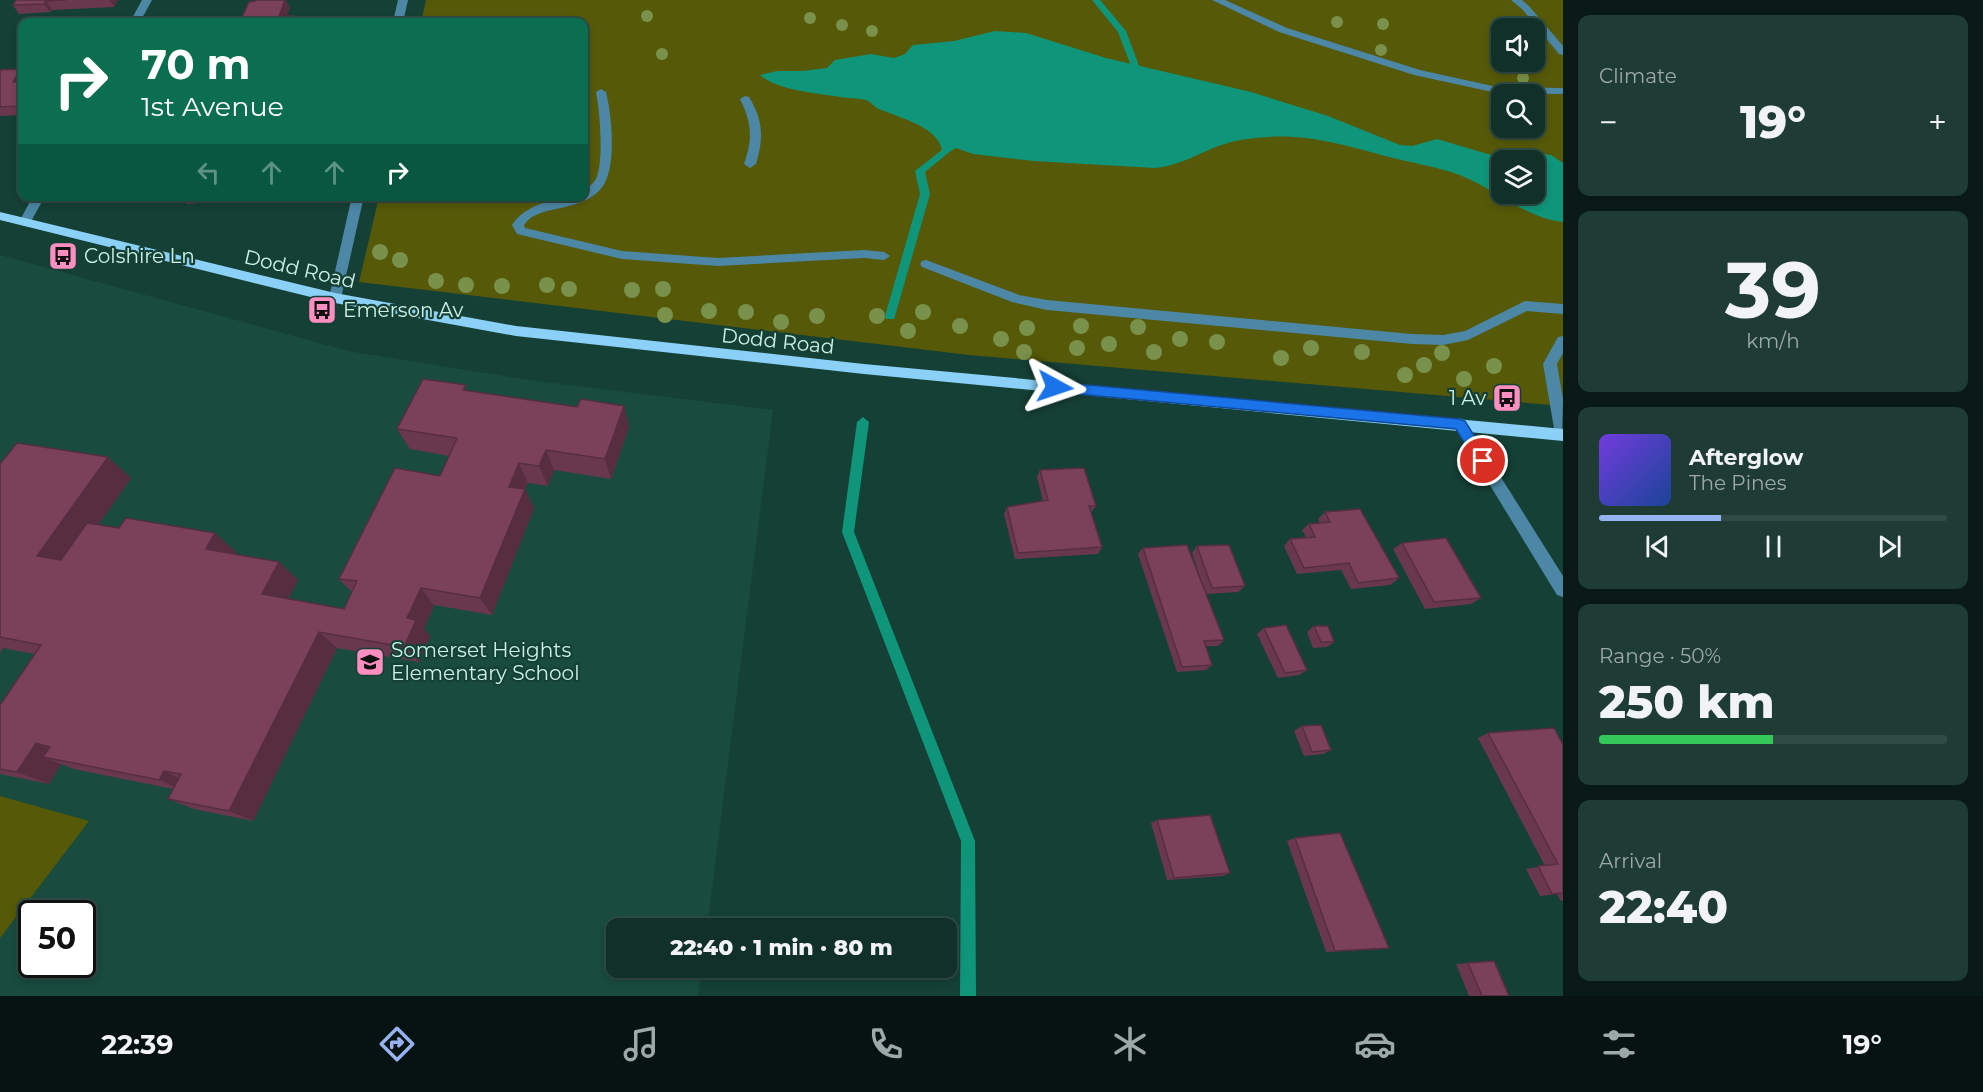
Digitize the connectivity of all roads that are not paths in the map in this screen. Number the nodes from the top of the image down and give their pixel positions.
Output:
1 (147, 0) edge
2 (403, 0) edge
3 (1218, 0) edge
4 (1516, 0) edge
5 (137, 18) edge
6 (399, 18) edge
7 (1563, 52) edge
8 (1563, 91) edge
9 (600, 92) dead end
10 (745, 99) dead end
11 (750, 164) dead end
12 (588, 193) edge
13 (36, 201) edge
14 (357, 201) edge
15 (575, 201) edge
16 (0, 216) edge
17 (25, 222) junction
18 (884, 256) dead end
19 (926, 264) dead end
20 (335, 298) junction
21 (1563, 309) edge
22 (1563, 341) edge
23 (1460, 424) junction
24 (1563, 434) edge
25 (1563, 590) edge

1 - 5 street
2 - 6 street
3 - 8 street
4 - 7 street
9 - 12 street
10 - 11 street
13 - 17 street
14 - 20 street
15 - 18 street
16 - 17 main road, Dodd Road
17 - 20 main road, Dodd Road
19 - 21 street
20 - 23 main road, Dodd Road
22 - 24 street
23 - 24 main road, Dodd Road
23 - 25 street

